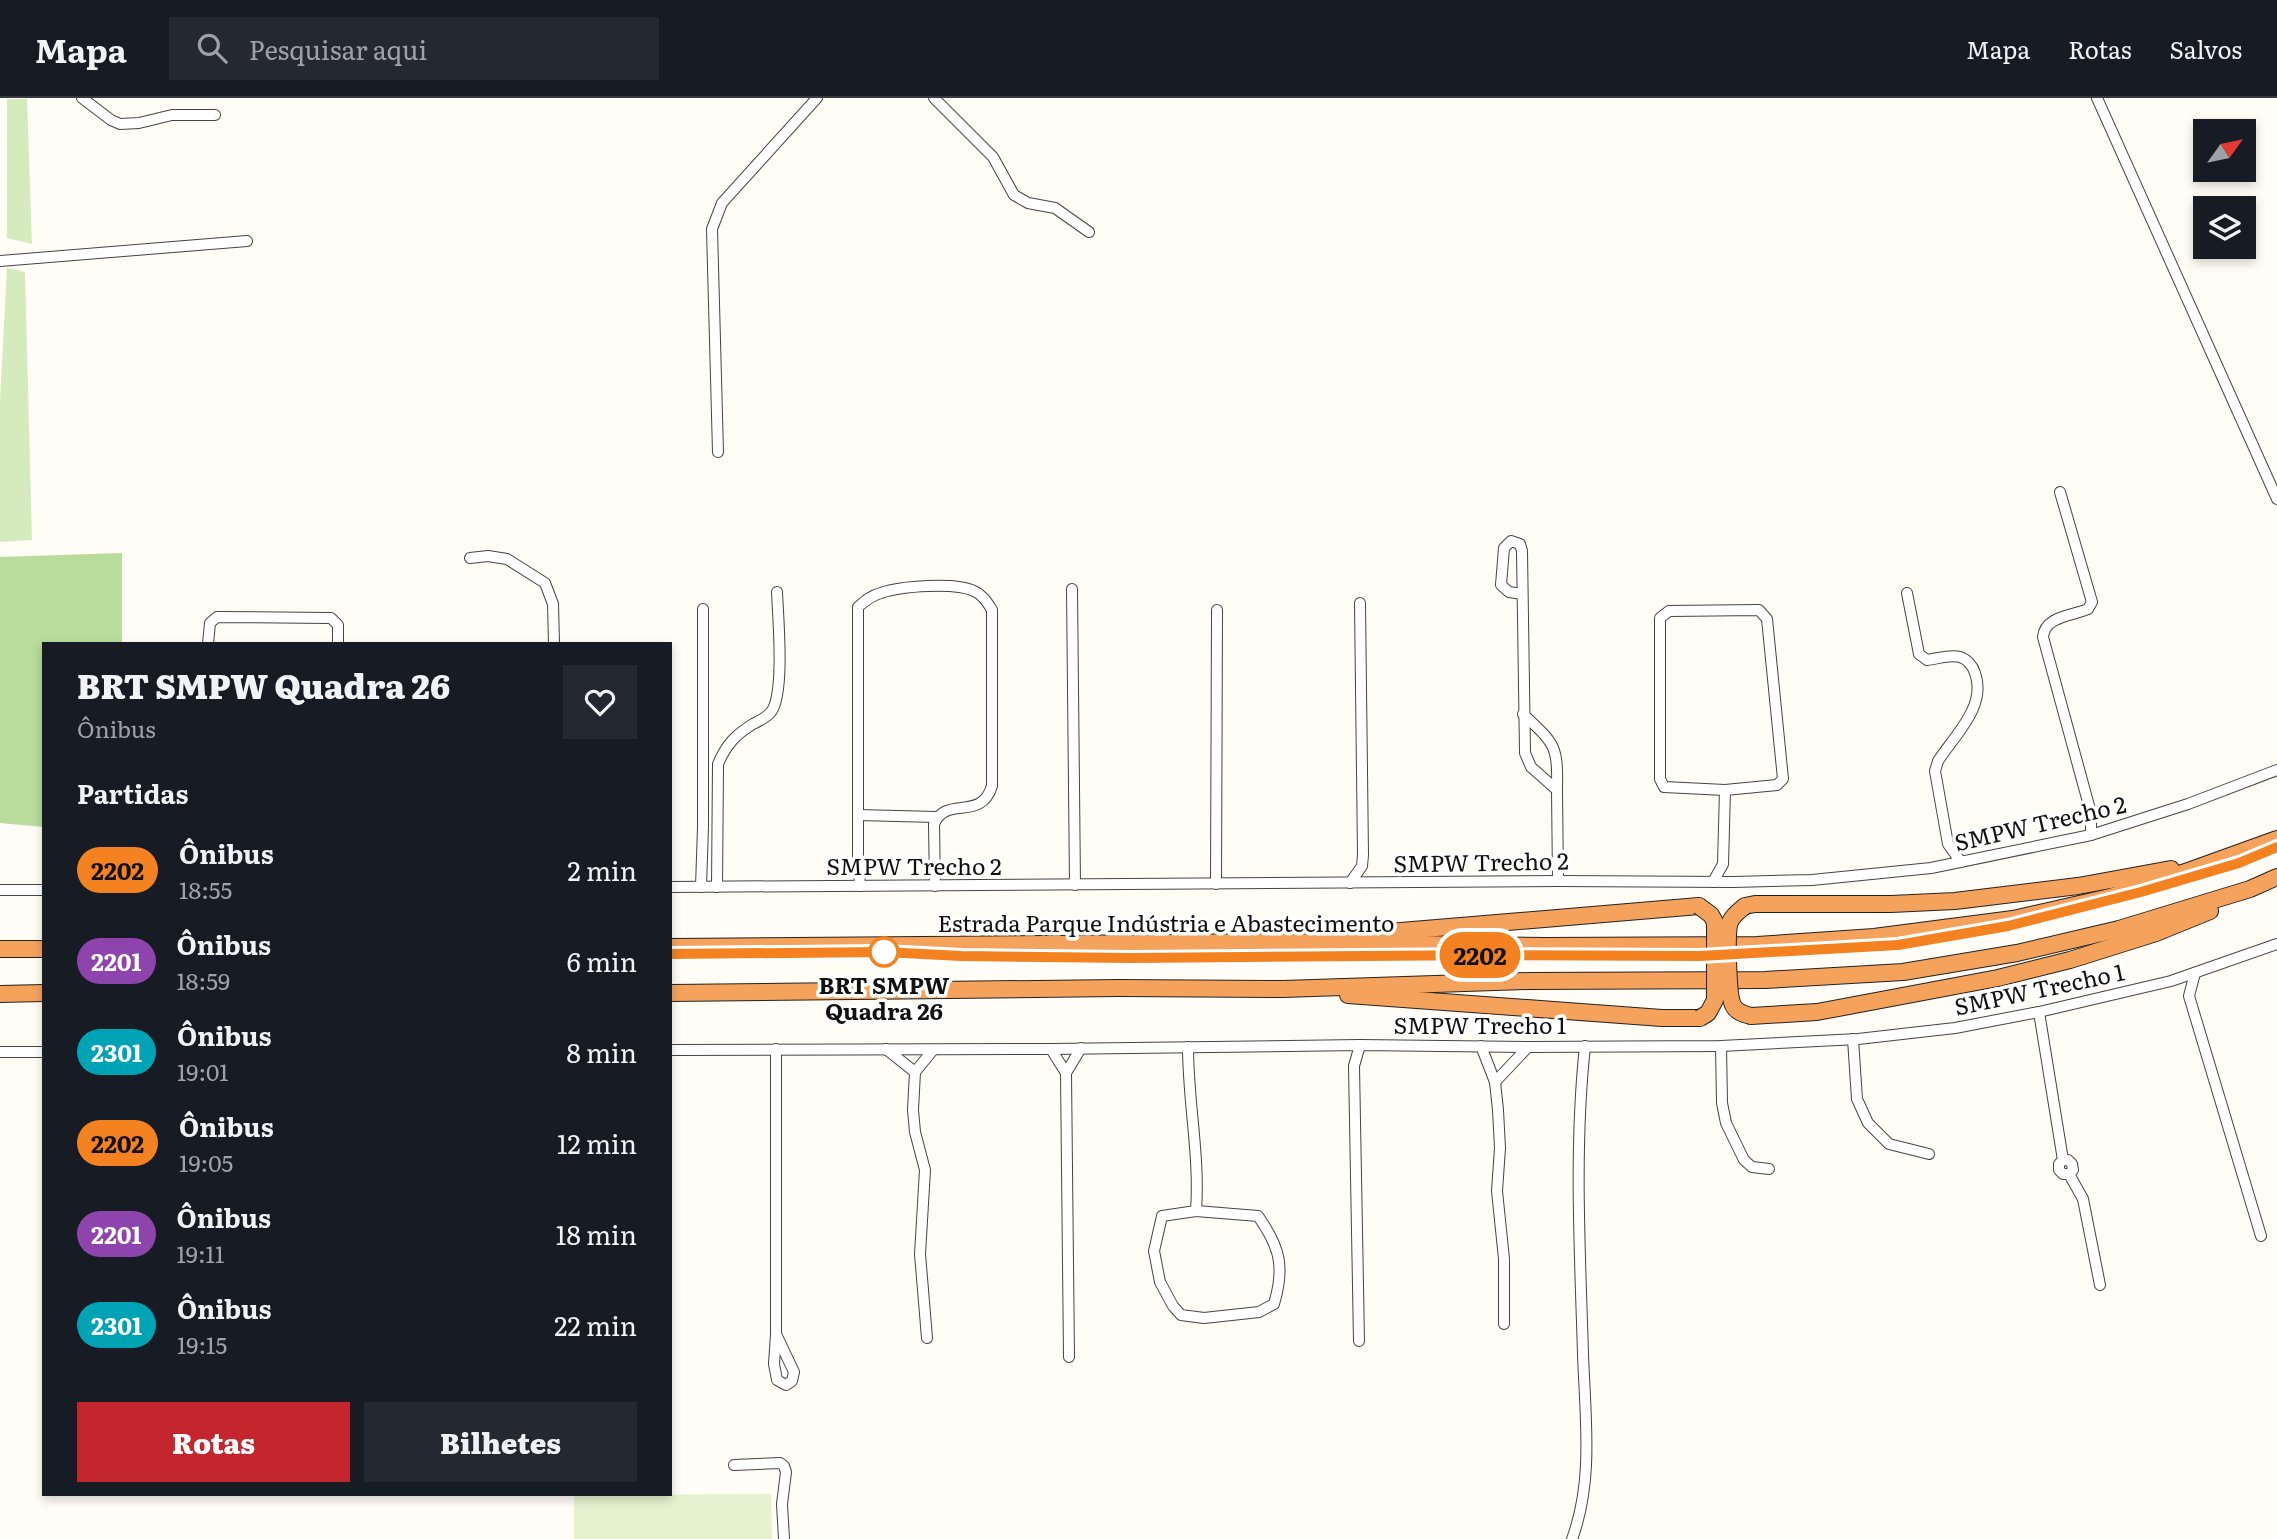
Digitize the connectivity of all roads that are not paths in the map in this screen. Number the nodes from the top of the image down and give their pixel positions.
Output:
1 (82, 98) edge
2 (934, 98) edge
3 (2098, 98) edge
4 (814, 99) edge
5 (215, 115) dead end
6 (1089, 232) dead end
7 (247, 241) dead end
8 (0, 261) edge
9 (718, 452) dead end
10 (2060, 492) dead end
11 (2277, 499) edge
12 (470, 558) dead end
13 (1072, 589) dead end
14 (777, 592) dead end
15 (1907, 593) dead end
16 (1522, 594) dead end
17 (1360, 603) dead end
18 (703, 609) dead end
19 (1217, 610) dead end
20 (208, 642) edge
21 (338, 642) edge
22 (554, 642) edge
23 (1523, 714) junction
24 (2277, 770) edge
25 (1557, 790) junction
26 (1725, 790) junction
27 (2091, 813) junction
28 (858, 815) junction
29 (936, 817) junction
30 (2108, 830) junction
31 (2091, 835) junction
32 (2277, 839) edge
33 (1948, 844) junction
34 (1961, 862) junction
35 (1723, 864) junction
36 (1362, 866) junction
37 (1941, 866) junction
38 (2191, 870) junction
39 (2277, 877) edge
40 (1558, 881) junction
41 (1713, 882) junction
42 (1733, 882) junction
43 (1350, 883) junction
44 (1372, 883) junction
45 (1216, 884) junction
46 (1075, 885) junction
47 (860, 886) junction
48 (935, 886) junction
49 (672, 887) edge
50 (701, 887) junction
51 (717, 887) junction
52 (0, 889) edge
53 (2250, 889) junction
54 (42, 890) edge
55 (1282, 942) junction
56 (2277, 944) edge
57 (672, 947) edge
58 (0, 948) edge
59 (42, 949) edge
60 (2195, 973) junction
61 (2171, 981) junction
62 (1283, 989) junction
63 (42, 993) edge
64 (672, 993) edge
65 (0, 995) edge
66 (2189, 996) junction
67 (2039, 1012) junction
68 (1853, 1039) junction
69 (1344, 1045) junction
70 (1360, 1045) junction
71 (1481, 1046) junction
72 (1585, 1046) junction
73 (1721, 1046) junction
74 (1188, 1047) junction
75 (1528, 1047) junction
76 (1081, 1048) junction
77 (776, 1049) junction
78 (886, 1049) junction
79 (1051, 1049) junction
80 (672, 1050) edge
81 (933, 1050) junction
82 (0, 1052) edge
83 (42, 1052) edge
84 (1354, 1066) junction
85 (915, 1072) junction
86 (1066, 1073) junction
87 (1495, 1082) junction
88 (1929, 1154) dead end
89 (1769, 1169) dead end
90 (1196, 1211) junction
91 (2261, 1236) dead end
92 (2100, 1285) dead end
93 (1504, 1324) dead end
94 (776, 1334) dead end
95 (928, 1338) dead end
96 (1359, 1341) dead end
97 (1069, 1357) dead end
98 (734, 1465) dead end
99 (784, 1539) edge
100 (1572, 1539) edge

1 - 5 street
2 - 6 street
3 - 11 street
4 - 9 street
7 - 8 street
10 - 27 street
12 - 22 street
13 - 46 street
14 - 51 street
15 - 33 street
16 - 23 street
17 - 36 street
18 - 50 street
19 - 45 street
20 - 21 street
23 - 25 street
23 - 25 street
24 - 30 street, SMPW Trecho 2
25 - 40 street
26 - 26 street
26 - 35 street
27 - 30 street
27 - 31 street
28 - 29 street
28 - 29 street
28 - 47 street
29 - 48 street
30 - 31 street, SMPW Trecho 2
31 - 34 street, SMPW Trecho 2
32 - 38 highway, Estrada Parque Indústria e Abastecimento
33 - 34 street
33 - 37 street
34 - 37 street, SMPW Trecho 2
35 - 41 street
35 - 42 street
36 - 43 street
36 - 44 street
37 - 42 street, SMPW Trecho 2
38 - 53 highway, bridge
38 - 55 highway, Estrada Parque Indústria e Abastecimento
39 - 53 highway
40 - 41 street, SMPW Trecho 2
40 - 44 street, SMPW Trecho 2
41 - 42 street, SMPW Trecho 2
43 - 44 street, SMPW Trecho 2
43 - 45 street, SMPW Trecho 2
45 - 46 street, SMPW Trecho 2
46 - 48 street, SMPW Trecho 2
47 - 48 street, SMPW Trecho 2
47 - 51 street, SMPW Trecho 2
49 - 50 street, SMPW Trecho 2
50 - 51 street, SMPW Trecho 2
52 - 54 street
53 - 62 highway
55 - 57 highway, Estrada Parque Indústria e Abastecimento
55 - 62 highway, bridge
56 - 60 street, SMPW Trecho 1
58 - 59 highway
60 - 61 street, SMPW Trecho 1
60 - 66 street
61 - 66 street
61 - 67 street, SMPW Trecho 1
62 - 64 highway
63 - 65 highway
66 - 91 street
67 - 68 street, SMPW Trecho 1
67 - 92 street
68 - 73 street, SMPW Trecho 1
68 - 88 street
69 - 70 street, SMPW Trecho 1
69 - 74 street, SMPW Trecho 1
69 - 84 street
70 - 71 street, SMPW Trecho 1
70 - 84 street
71 - 75 street, SMPW Trecho 1
71 - 87 street
72 - 73 street, SMPW Trecho 1
72 - 75 street, SMPW Trecho 1
72 - 100 street
73 - 89 street
74 - 76 street, SMPW Trecho 1
74 - 90 street
75 - 87 street
76 - 79 street, SMPW Trecho 1
76 - 86 street
77 - 78 street, SMPW Trecho 1
77 - 80 street, SMPW Trecho 1
77 - 94 street
78 - 81 street, SMPW Trecho 1
78 - 85 street
79 - 81 street, SMPW Trecho 1
79 - 86 street
81 - 85 street
82 - 83 street
84 - 96 street
85 - 95 street
86 - 97 street
87 - 93 street
90 - 90 street
98 - 99 street

